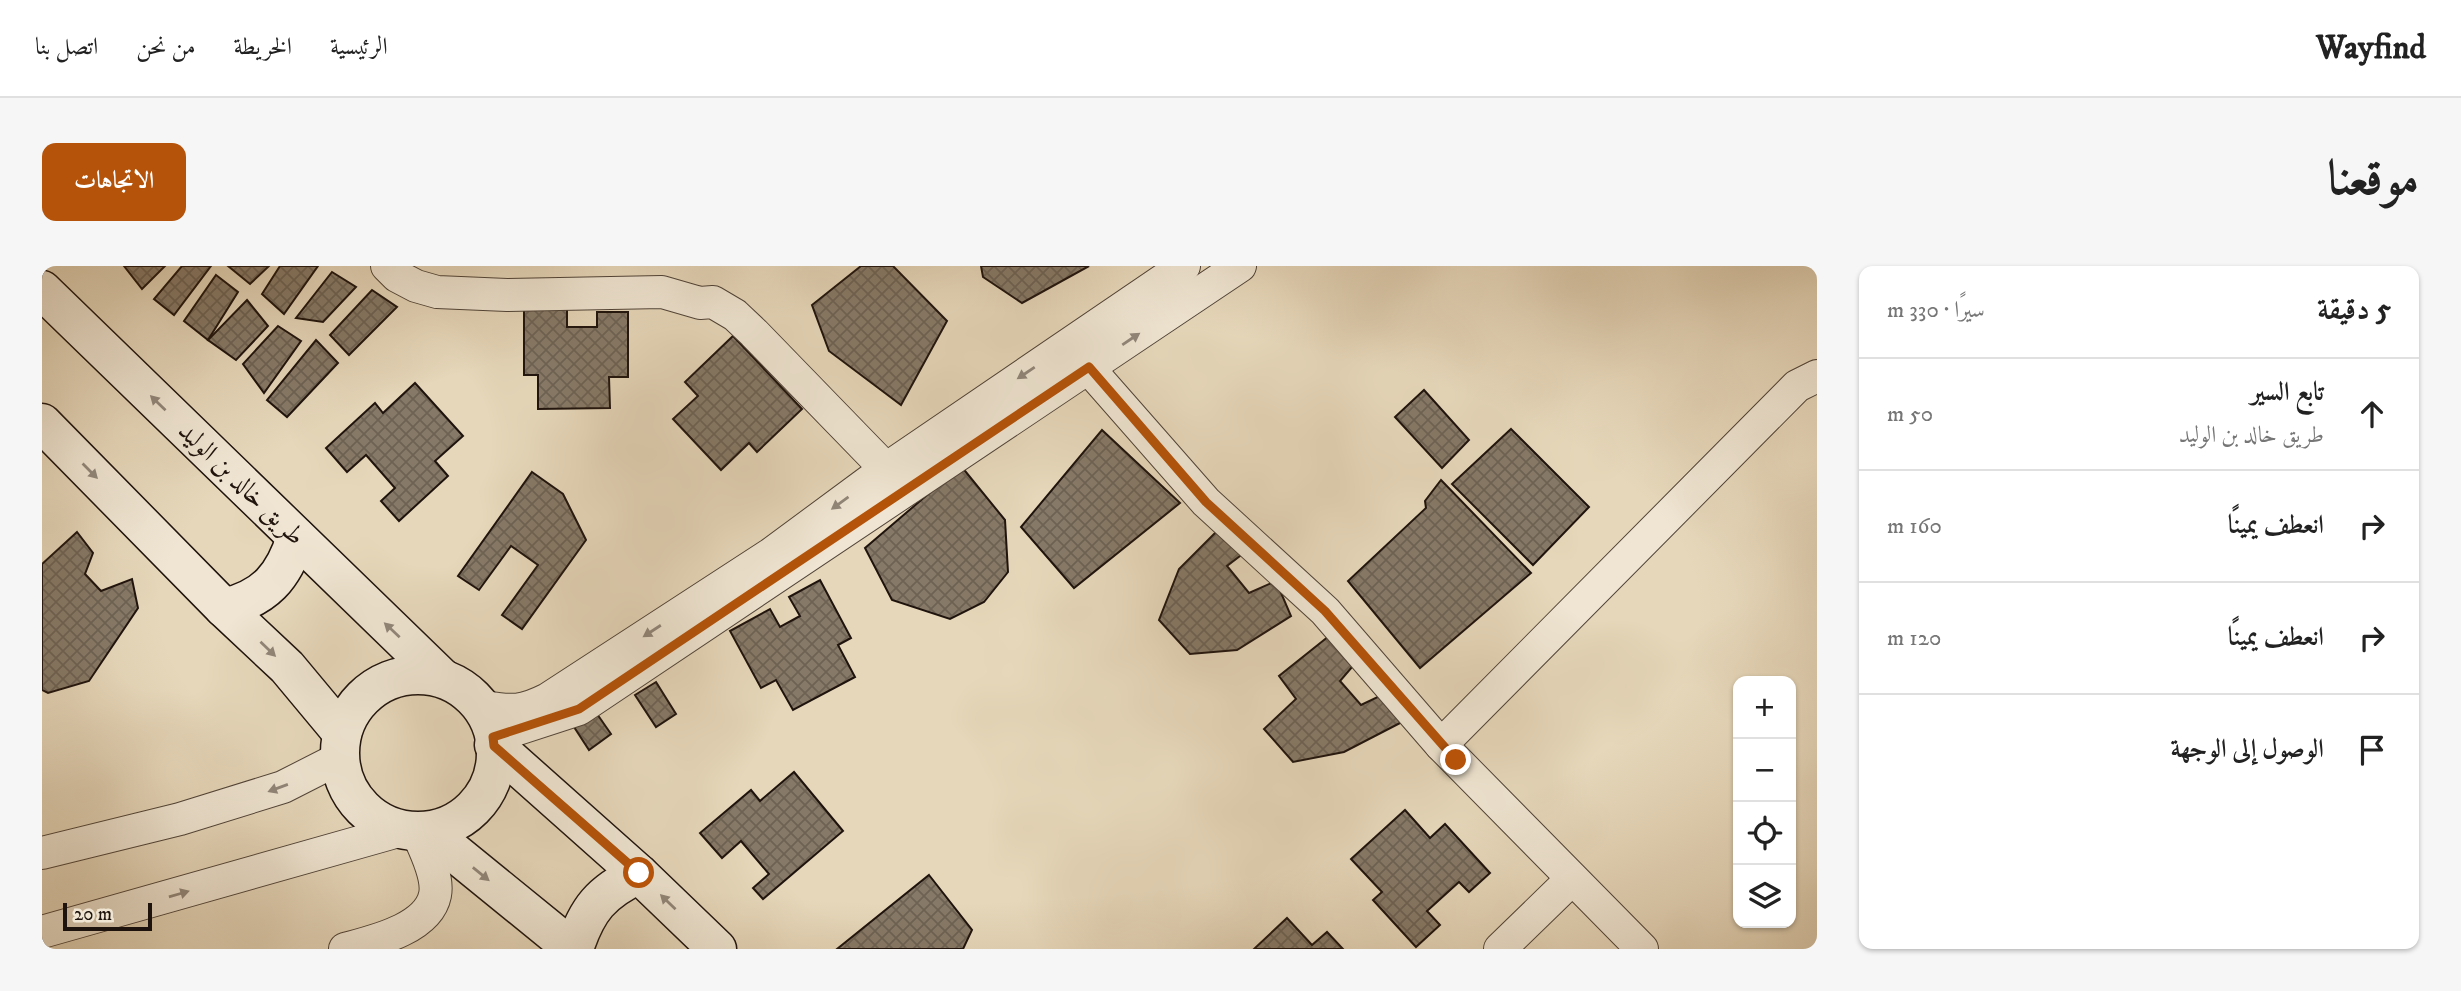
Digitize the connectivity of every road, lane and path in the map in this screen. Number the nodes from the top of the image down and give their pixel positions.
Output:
1 (387, 266) edge
2 (1184, 266) edge
3 (1240, 266) edge
4 (42, 290) edge
5 (1079, 356) junction
6 (1817, 376) edge
7 (42, 423) edge
8 (886, 469) junction
9 (296, 537) junction
10 (224, 608) junction
11 (441, 677) junction
12 (490, 730) junction
13 (341, 745) junction
14 (1441, 745) junction
15 (416, 831) junction
16 (42, 853) edge
17 (639, 873) junction
18 (1572, 879) junction
19 (42, 932) edge
20 (345, 949) edge
21 (574, 949) edge
22 (718, 949) edge
23 (1500, 949) edge
24 (1642, 949) edge

1 - 8 street
2 - 5 street
5 -> 3 street
9 -> 4 street, طريق خالد بن الوليد
5 -> 8 street
5 - 12 street
5 - 14 street
6 - 14 street
7 -> 10 street
8 -> 12 street
9 - 10 street
11 -> 9 street, طريق خالد بن الوليد
10 -> 13 street
11 - 12 street
11 - 13 street
12 - 15 street
12 - 17 street
13 - 15 street
13 -> 16 street
14 - 18 street
19 -> 15 street
15 - 20 street
15 -> 21 street
17 - 21 street
22 -> 17 street
18 - 23 street
18 - 24 street

